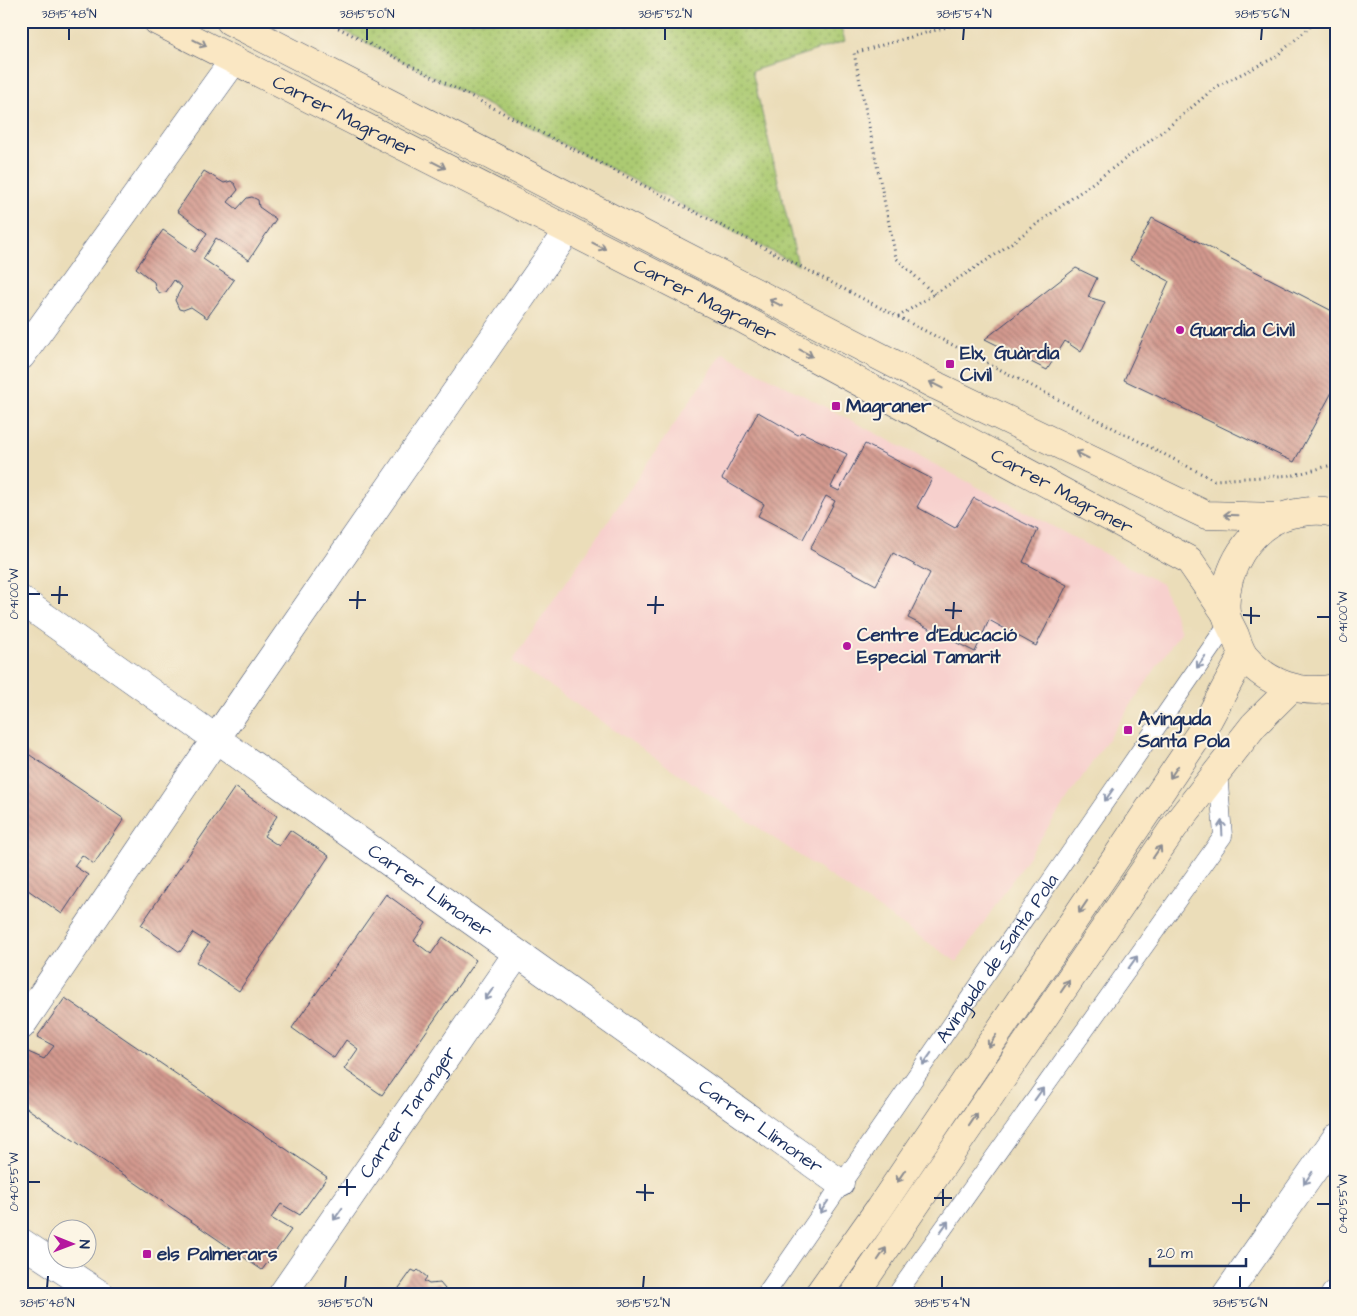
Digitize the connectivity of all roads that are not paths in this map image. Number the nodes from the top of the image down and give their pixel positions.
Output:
1 (157, 21) edge
2 (230, 21) edge
3 (234, 60) junction
4 (568, 230) junction
5 (21, 356) edge
6 (1336, 514) edge
7 (1280, 517) junction
8 (21, 600) edge
9 (1227, 618) junction
10 (1243, 655) junction
11 (1291, 688) junction
12 (1336, 688) edge
13 (217, 737) junction
14 (1218, 771) junction
15 (517, 954) junction
16 (21, 1026) edge
17 (1336, 1138) edge
18 (840, 1183) junction
19 (21, 1242) edge
20 (101, 1295) edge
21 (282, 1295) edge
22 (764, 1295) edge
23 (818, 1295) edge
24 (854, 1295) edge
25 (896, 1295) edge
26 (1226, 1295) edge

1 -> 3 main road, Carrer Magraner
7 -> 2 main road, Carrer Magraner
3 -> 4 main road, Carrer Magraner
3 - 5 street
4 -> 9 main road, Carrer Magraner
4 - 13 street
6 - 7 main road
7 - 9 main road
8 - 13 street, Carrer Llimoner
9 - 10 main road, Carrer Magraner
9 -> 18 lane, Avinguda de Santa Pola
10 - 11 main road
10 -> 23 main road
11 - 12 main road
11 - 14 main road
13 - 15 street, Carrer Llimoner
13 - 16 street
24 -> 14 main road
25 -> 14 lane
15 - 18 street, Carrer Llimoner
15 -> 21 street, Carrer Taronger
17 -> 26 street
18 -> 22 lane, Avinguda de Santa Pola
19 - 20 street

